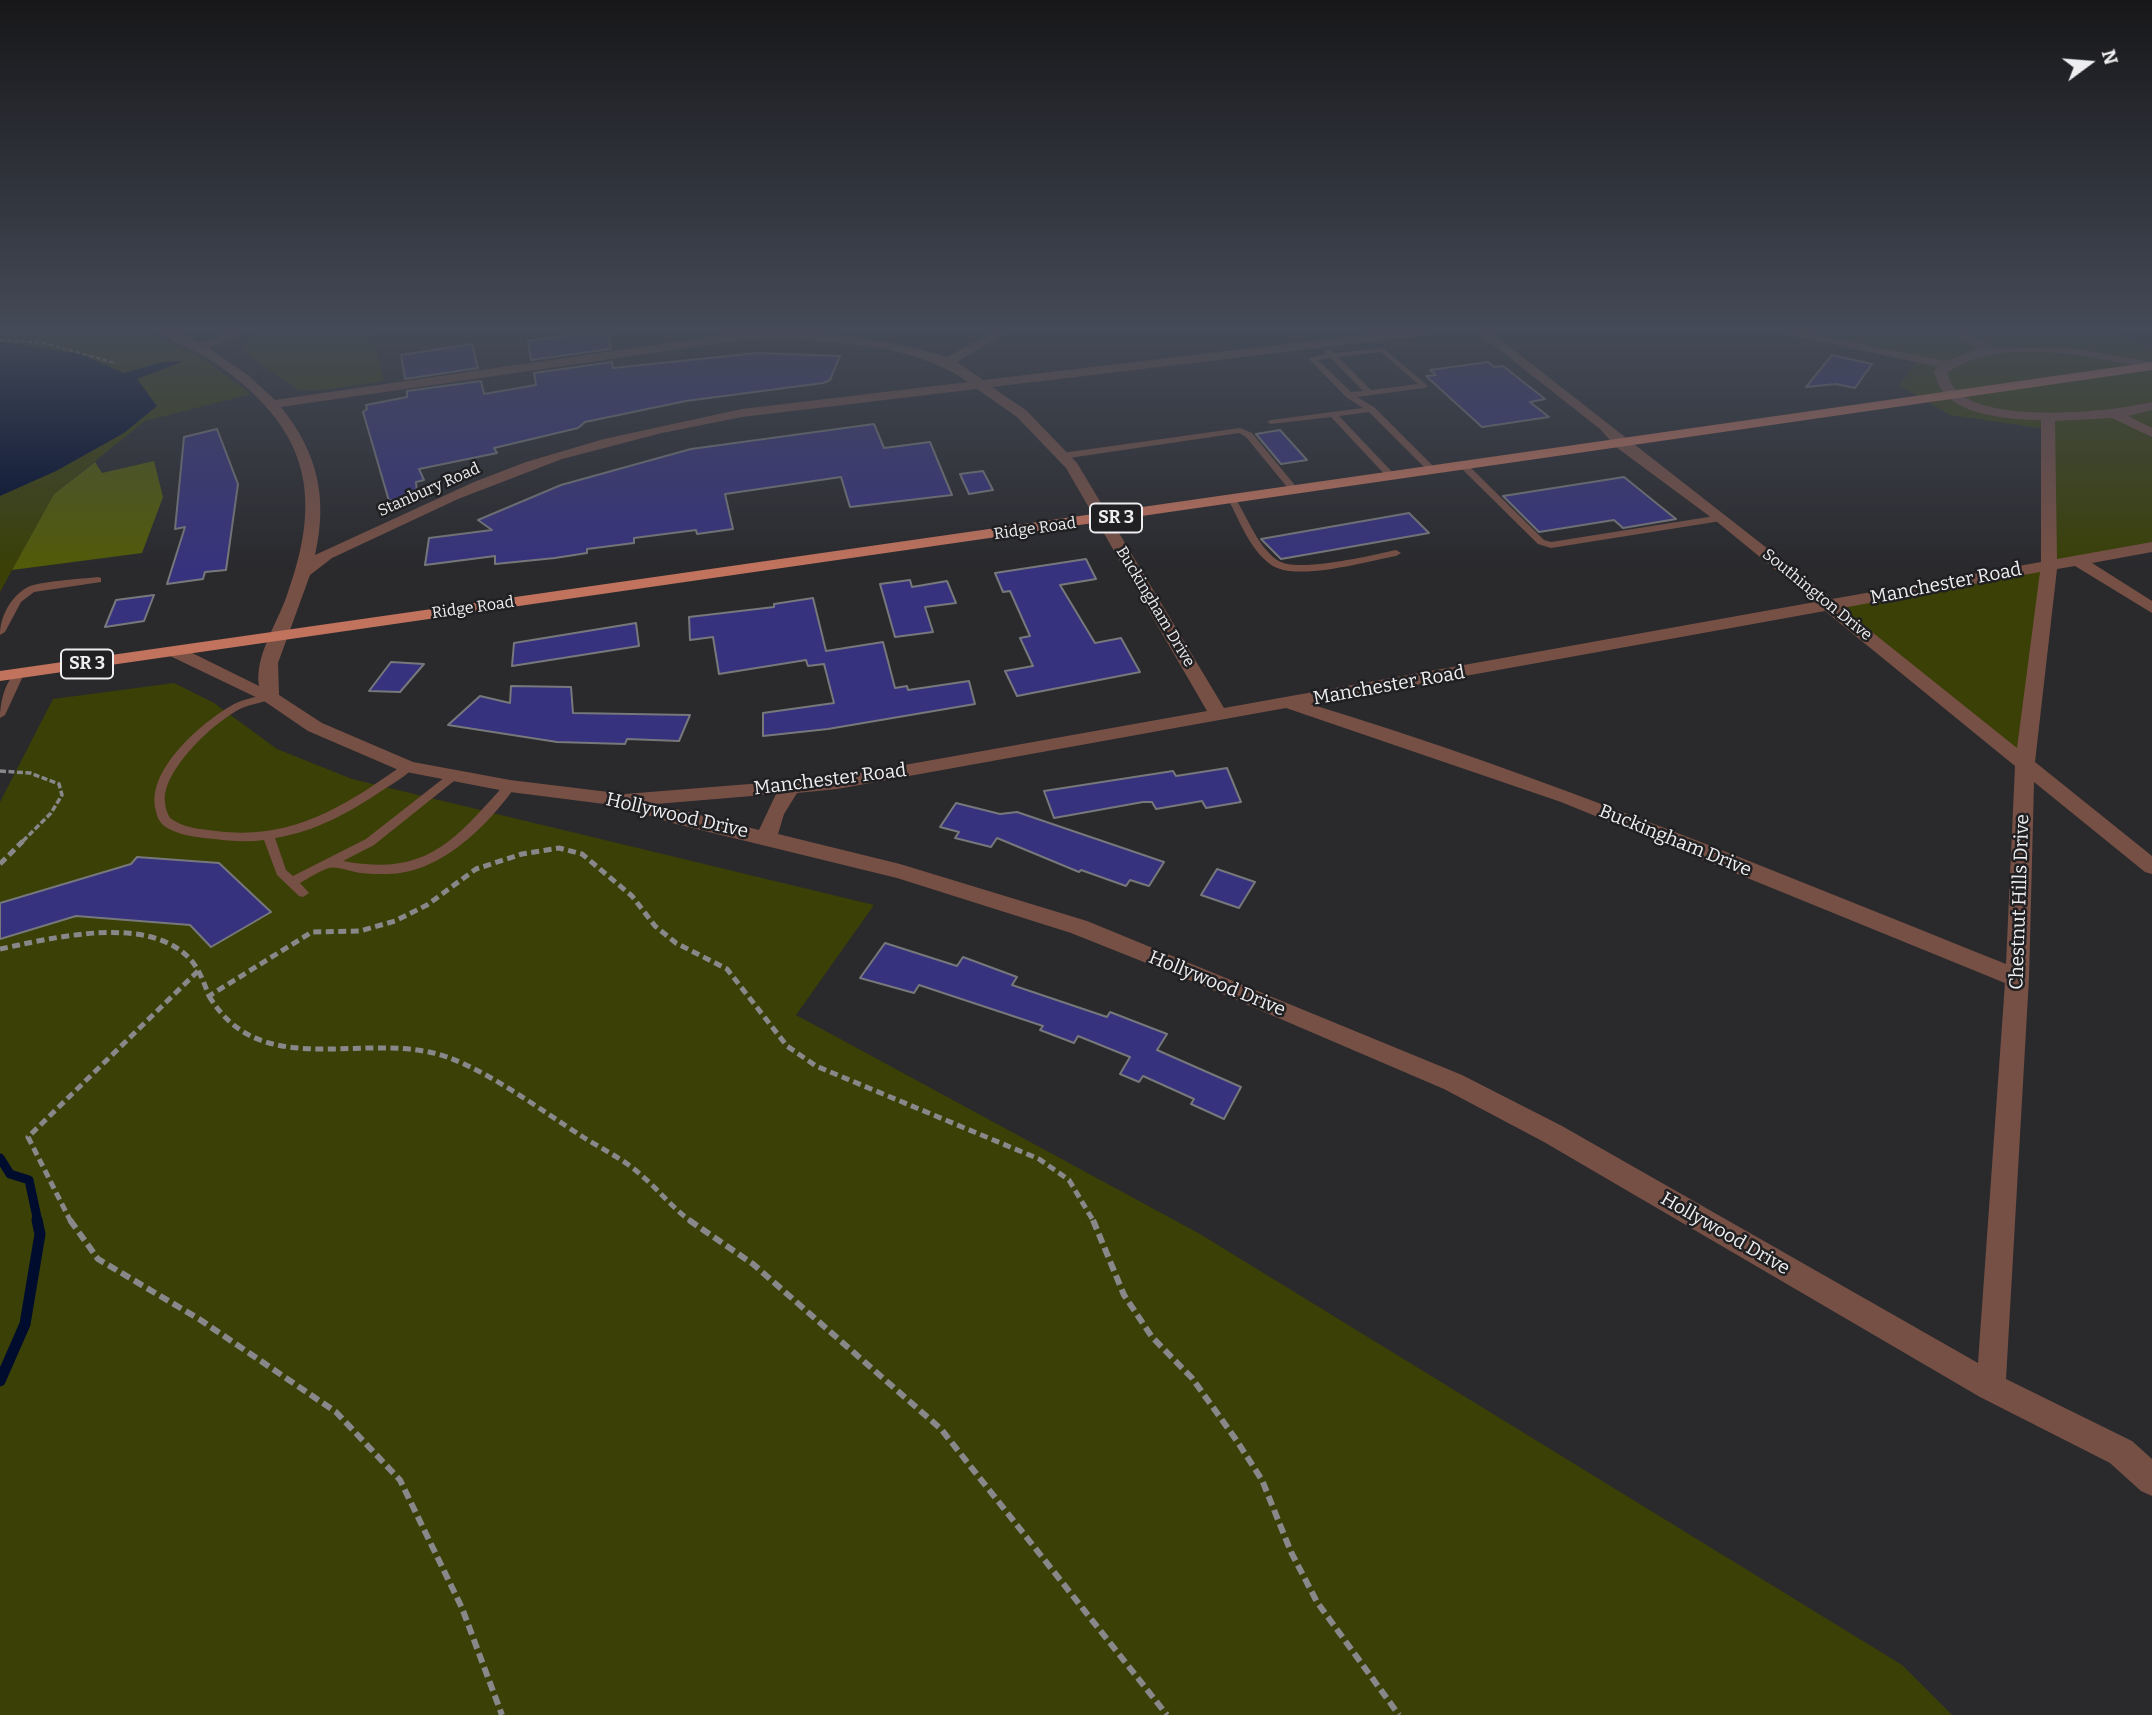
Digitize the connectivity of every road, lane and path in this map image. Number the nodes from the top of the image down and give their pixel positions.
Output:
1 (276, 409) edge
2 (775, 409) edge
3 (1015, 409) edge
4 (1371, 409) joint
5 (1583, 409) edge
6 (1861, 409) edge
7 (1993, 409) edge
8 (2142, 409) edge
9 (1333, 414) junction
10 (2118, 416) junction
11 (2048, 418) junction
12 (1271, 422) dead end
13 (2152, 433) edge
14 (1621, 444) junction
15 (1062, 456) junction
16 (1465, 467) junction
17 (1433, 471) junction
18 (1392, 477) junction
19 (1295, 491) junction
20 (1233, 500) junction
21 (1721, 518) junction
22 (1103, 519) junction
23 (2152, 547) edge
24 (1396, 553) dead end
25 (2077, 560) junction
26 (2049, 565) junction
27 (306, 570) junction
28 (98, 580) dead end
29 (1830, 606) junction
30 (2152, 608) edge
31 (0, 632) edge
32 (280, 636) junction
33 (174, 651) junction
34 (19, 674) junction
35 (0, 676) edge
36 (270, 697) junction
37 (1289, 704) junction
38 (0, 715) edge
39 (1220, 716) junction
40 (2025, 765) junction
41 (408, 767) junction
42 (0, 771) edge
43 (453, 777) junction
44 (510, 786) junction
45 (789, 789) junction
46 (622, 800) junction
47 (268, 836) junction
48 (767, 836) junction
49 (331, 863) junction
50 (0, 864) edge
51 (2152, 867) edge
52 (292, 882) junction
53 (303, 893) dead end
54 (0, 949) edge
55 (198, 971) junction
56 (2017, 978) junction
57 (209, 996) junction
58 (1991, 1387) junction
59 (2120, 1452) junction
60 (2152, 1459) edge
61 (2152, 1480) edge
62 (502, 1715) edge
63 (1167, 1715) edge
64 (1399, 1715) edge

1 - 27 street
2 - 27 street, Stanbury Road
3 - 15 street, Buckingham Drive
4 - 9 lane
4 - 17 lane
5 - 14 street, Southington Drive
6 - 14 main road, Ridge Road / SR 3
7 - 11 street
8 - 10 street
9 - 12 lane
9 - 18 lane
10 - 11 street
10 - 13 street
11 - 26 street, Chestnut Hills Drive
14 - 16 main road, Ridge Road / SR 3
14 - 21 street, Southington Drive
15 - 19 lane
15 - 22 street, Buckingham Drive
16 - 17 main road, Ridge Road / SR 3
16 - 21 lane
17 - 18 main road, Ridge Road / SR 3
18 - 19 main road, Ridge Road / SR 3
19 - 20 main road, Ridge Road / SR 3
20 - 22 main road, Ridge Road / SR 3
20 - 24 lane
21 - 29 street, Southington Drive
22 - 32 main road, Ridge Road / SR 3
22 - 39 street, Buckingham Drive
23 - 25 street, Manchester Road
25 - 26 street, Manchester Road
25 - 30 street
26 - 29 street, Manchester Road
26 - 40 street, Chestnut Hills Drive
27 - 32 street
28 - 31 lane
29 - 37 street, Manchester Road
29 - 40 street, Southington Drive
32 - 33 main road, Ridge Road / SR 3
32 - 36 street
33 - 34 main road, Ridge Road / SR 3
33 - 36 street, Hollywood Drive
34 - 35 main road, Ridge Road / SR 3
34 - 38 lane
36 - 41 street, Hollywood Drive
36 - 47 lane
37 - 39 street, Manchester Road
37 - 56 street, Buckingham Drive
39 - 45 street, Manchester Road
40 - 51 street, Southington Drive
40 - 56 street, Chestnut Hills Drive
41 - 43 street, Hollywood Drive
41 - 47 lane
42 - 50 path
43 - 44 street, Hollywood Drive
43 - 49 lane
44 - 46 street, Hollywood Drive
44 - 49 lane
45 - 46 street, Manchester Road
45 - 48 street
46 - 48 street, Hollywood Drive
47 - 52 lane
48 - 58 street, Hollywood Drive
49 - 52 lane
52 - 53 lane
54 - 55 path
55 - 57 path
55 - 62 path
56 - 58 street, Chestnut Hills Drive
57 - 63 path
57 - 64 path
58 - 59 street, Hollywood Drive
59 - 60 street
59 - 61 street, Hollywood Drive

